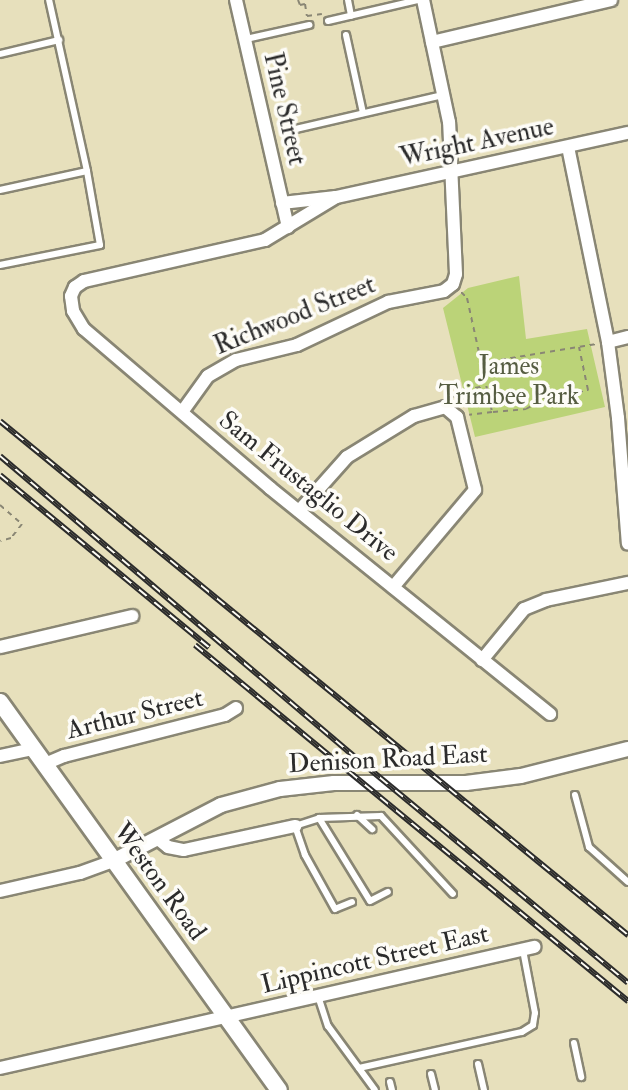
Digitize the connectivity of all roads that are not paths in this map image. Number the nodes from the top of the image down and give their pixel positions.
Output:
1 (49, 0) edge
2 (236, 0) edge
3 (348, 0) edge
4 (420, 0) edge
5 (611, 0) edge
6 (351, 16) junction
7 (328, 21) road end
8 (309, 25) dead end
9 (346, 35) dead end
10 (60, 40) junction
11 (245, 40) junction
12 (432, 42) junction
13 (0, 54) edge
14 (444, 95) junction
15 (363, 113) junction
16 (287, 131) dead end
17 (628, 133) edge
18 (568, 147) junction
19 (87, 171) junction
20 (453, 171) junction
21 (0, 190) edge
22 (335, 197) junction
23 (282, 203) junction
24 (288, 227) junction
25 (0, 265) edge
26 (84, 281) joint
27 (628, 337) edge
28 (608, 342) junction
29 (182, 412) junction
30 (299, 511) junction
31 (628, 544) edge
32 (628, 583) edge
33 (393, 587) junction
34 (132, 616) dead end
35 (0, 647) edge
36 (482, 660) junction
37 (0, 702) edge
38 (236, 708) dead end
39 (550, 714) dead end
40 (33, 749) junction
41 (628, 749) edge
42 (0, 756) edge
43 (45, 764) junction
44 (575, 795) dead end
45 (357, 816) junction
46 (319, 818) junction
47 (295, 825) junction
48 (372, 829) dead end
49 (157, 838) junction
50 (114, 860) junction
51 (628, 882) edge
52 (0, 891) edge
53 (388, 892) dead end
54 (453, 894) dead end
55 (352, 902) dead end
56 (528, 949) joint
57 (318, 996) junction
58 (226, 1017) junction
59 (574, 1044) dead end
60 (478, 1064) dead end
61 (0, 1068) edge
62 (359, 1068) junction
63 (432, 1074) dead end
64 (581, 1077) dead end
65 (390, 1082) dead end
66 (279, 1090) edge
67 (375, 1090) edge
68 (392, 1090) edge
69 (435, 1090) edge
70 (484, 1090) edge

1 - 10 lane
2 - 11 street, Pine Street
3 - 6 lane
4 - 6 lane
4 - 12 street
5 - 12 street
6 - 7 lane
8 - 11 lane
9 - 15 lane
10 - 13 lane
10 - 19 lane
11 - 23 street, Pine Street
12 - 14 street
14 - 15 lane
14 - 20 street
15 - 16 lane
17 - 18 street, Wright Avenue
18 - 20 street, Wright Avenue
18 - 28 street
19 - 21 lane
19 - 25 lane
20 - 22 street, Wright Avenue
20 - 29 street, Richwood Street
22 - 23 street, Wright Avenue
22 - 24 street, Wright Avenue
23 - 24 street, Pine Street
24 - 26 street, Wright Avenue
26 - 29 street, Sam Frustaglio Drive
27 - 28 street
28 - 31 street
29 - 30 street, Sam Frustaglio Drive
30 - 33 street, Sam Frustaglio Drive
30 - 33 street
32 - 36 street
33 - 36 street, Sam Frustaglio Drive
34 - 35 street
36 - 39 street, Sam Frustaglio Drive
37 - 40 main road, Weston Road
38 - 43 street, Arthur Street
40 - 42 street
40 - 43 main road, Weston Road
41 - 49 street, Denison Road East
43 - 50 main road, Weston Road
44 - 51 lane
45 - 46 lane
45 - 48 lane
45 - 54 lane
46 - 47 lane
46 - 53 lane
47 - 49 street
47 - 55 lane
49 - 50 street, Denison Road East
50 - 52 street
50 - 58 main road, Weston Road
56 - 57 street, Lippincott Street East
56 - 62 lane
57 - 58 street, Lippincott Street East
57 - 62 lane
58 - 61 street, Lippincott Street East
58 - 66 main road, Weston Road
59 - 64 lane
60 - 70 lane
62 - 67 lane
63 - 69 lane
65 - 68 lane

